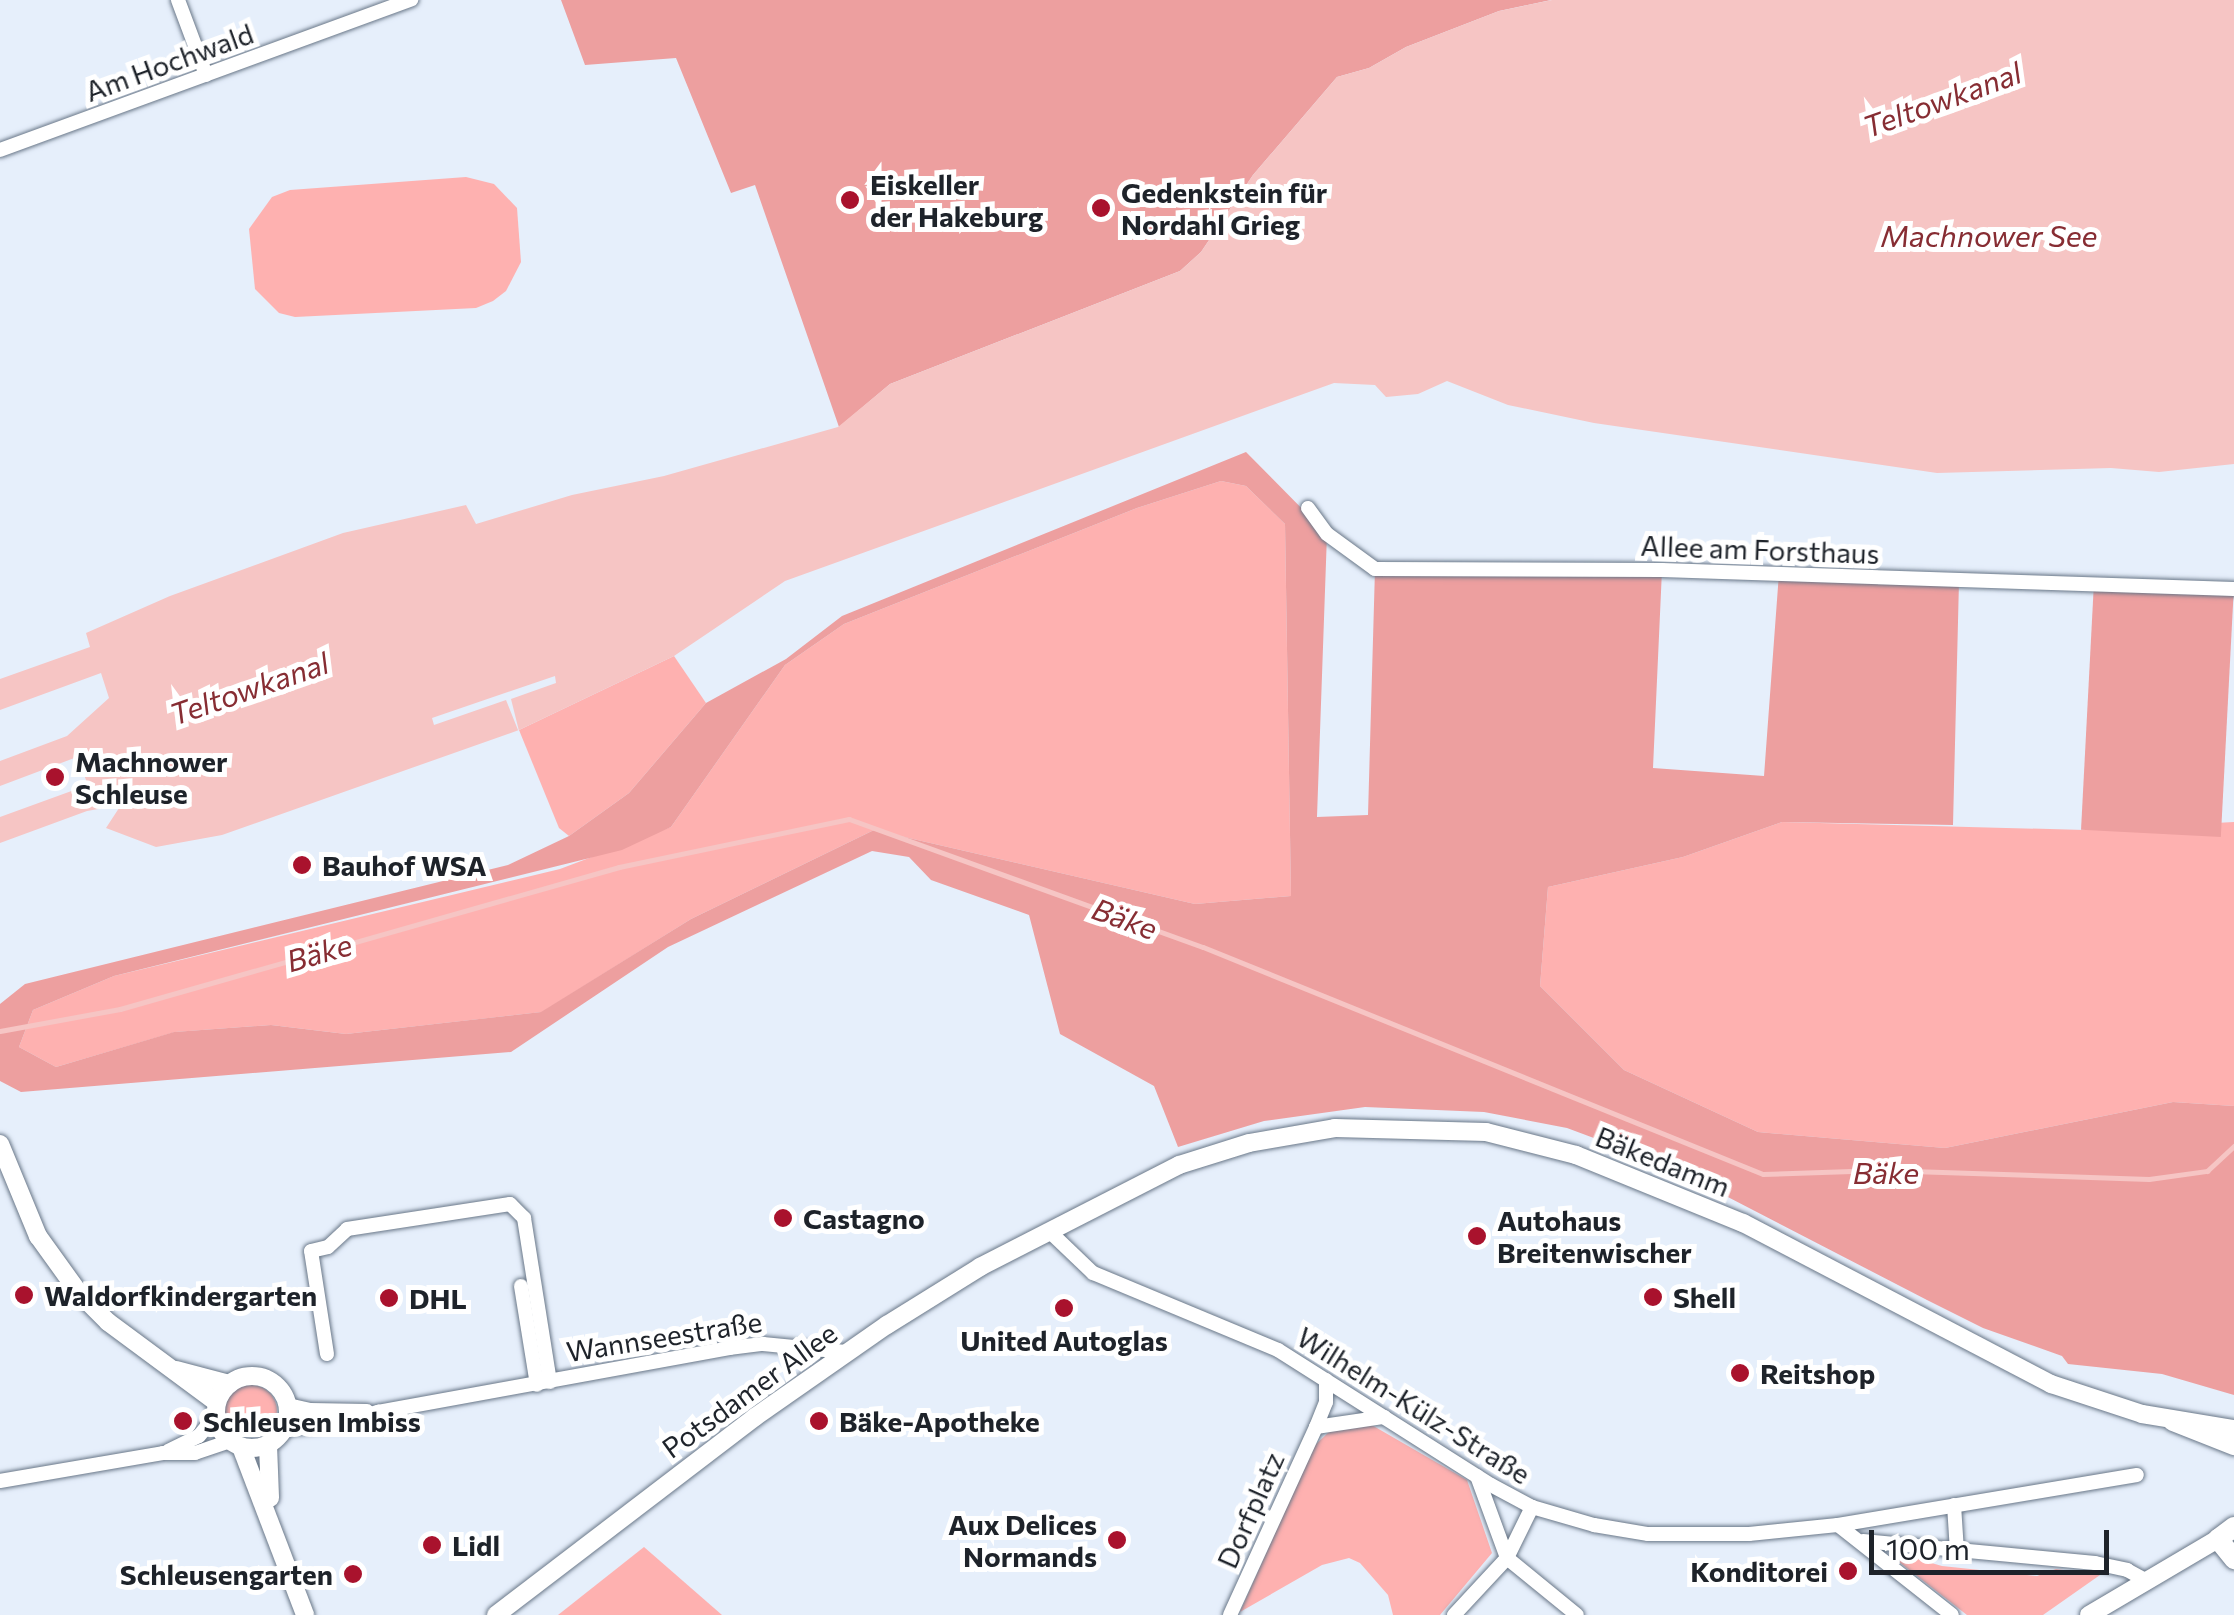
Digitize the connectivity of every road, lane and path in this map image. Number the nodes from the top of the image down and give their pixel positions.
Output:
1 (178, 0) edge
2 (412, 0) edge
3 (206, 75) junction
4 (0, 150) edge
5 (1308, 508) dead end
6 (2234, 589) edge
7 (0, 1144) edge
8 (1049, 1231) junction
9 (521, 1286) dead end
10 (846, 1352) junction
11 (327, 1354) dead end
12 (166, 1367) junction
13 (1326, 1380) junction
14 (229, 1384) junction
15 (543, 1384) junction
16 (288, 1405) junction
17 (216, 1409) junction
18 (378, 1412) junction
19 (1386, 1416) junction
20 (2173, 1420) junction
21 (1316, 1427) junction
22 (284, 1429) junction
23 (2234, 1429) edge
24 (235, 1444) junction
25 (268, 1445) junction
26 (2234, 1445) edge
27 (163, 1454) junction
28 (2137, 1475) dead end
29 (1476, 1476) junction
30 (0, 1481) edge
31 (1954, 1505) junction
32 (1532, 1507) junction
33 (1838, 1524) junction
34 (274, 1528) junction
35 (2226, 1533) edge
36 (1862, 1541) junction
37 (1958, 1551) junction
38 (1506, 1558) junction
39 (2234, 1560) edge
40 (2144, 1580) junction
41 (305, 1615) edge
42 (496, 1615) edge
43 (1230, 1615) edge
44 (1454, 1615) edge
45 (1578, 1615) edge
46 (1952, 1615) edge
47 (2089, 1615) edge

1 - 3 street
2 - 3 street, Am Hochwald
3 - 4 street, Am Hochwald
5 - 6 street, Allee am Forsthaus
7 - 12 street
8 - 10 street, Potsdamer Allee
8 - 13 street, Wilhelm-Külz-Straße
8 - 20 street, Bäkedamm
9 - 15 street
10 - 15 street, Wannseestraße
10 - 42 street, Potsdamer Allee
11 - 15 street, Wannseestraße
12 - 14 street
12 - 17 street
13 - 19 street, Wilhelm-Külz-Straße
13 - 21 street, Dorfplatz
14 - 16 street
14 - 17 street
15 - 18 street, Wannseestraße
16 - 18 street, Wannseestraße
16 - 22 street
17 - 24 street
17 - 27 street
18 - 22 street, Wannseestraße
19 - 21 street
19 - 29 street, Wilhelm-Külz-Straße
20 - 23 street, Bäkedamm
20 - 26 main road
21 - 43 street, Dorfplatz
22 - 25 street
24 - 25 street
24 - 27 street
24 - 34 street
25 - 34 street
27 - 30 street
28 - 31 street, Wilhelm-Külz-Straße
29 - 32 street, Wilhelm-Külz-Straße
29 - 38 street
31 - 33 street, Wilhelm-Külz-Straße
31 - 37 street
32 - 33 street, Wilhelm-Külz-Straße
32 - 38 street
33 - 36 street
34 - 41 street
35 - 39 main road
35 - 40 street
36 - 37 street
36 - 46 street
37 - 40 street
38 - 44 street
38 - 45 street
40 - 47 street

